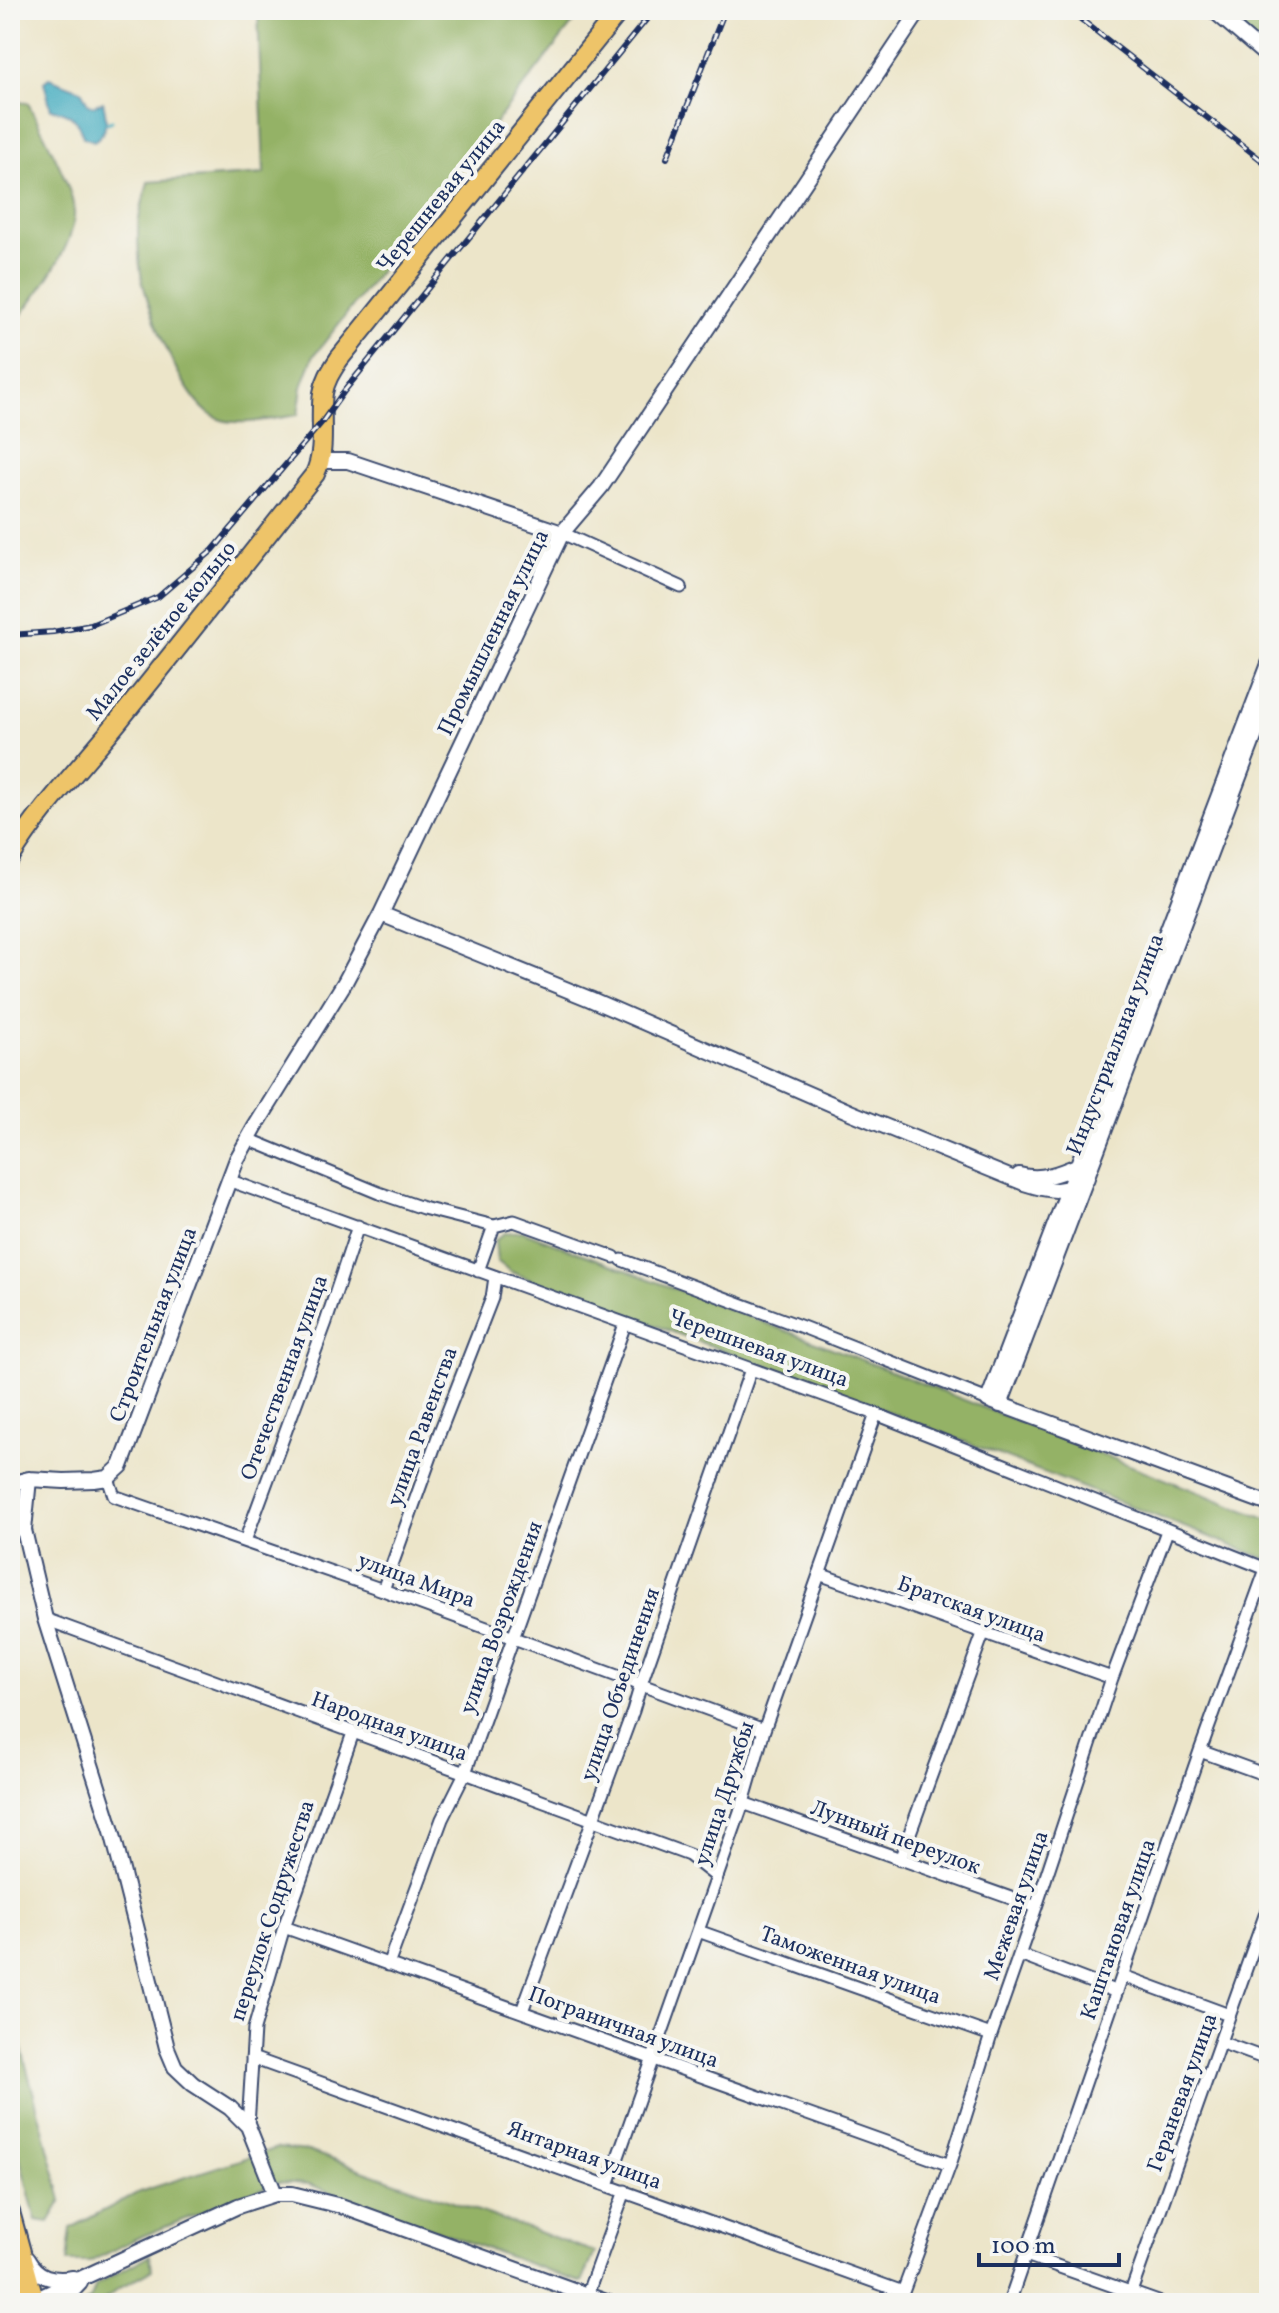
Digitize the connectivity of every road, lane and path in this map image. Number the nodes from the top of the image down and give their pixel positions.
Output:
1 (620, 10) edge
2 (920, 10) edge
3 (1213, 10) edge
4 (1269, 58) edge
5 (321, 461) junction
6 (562, 533) junction
7 (681, 587) dead end
8 (1269, 664) edge
9 (1269, 698) edge
10 (1241, 755) junction
11 (10, 858) edge
12 (381, 914) junction
13 (248, 1139) junction
14 (972, 1163) junction
15 (1083, 1172) junction
16 (228, 1180) junction
17 (1069, 1189) junction
18 (358, 1226) junction
19 (494, 1226) junction
20 (478, 1271) junction
21 (495, 1277) junction
22 (625, 1324) junction
23 (751, 1369) junction
24 (994, 1402) junction
25 (876, 1414) junction
26 (108, 1478) junction
27 (29, 1479) junction
28 (10, 1484) edge
29 (1269, 1504) edge
30 (1167, 1531) junction
31 (245, 1541) junction
32 (1268, 1570) edge
33 (819, 1574) junction
34 (383, 1590) junction
35 (45, 1619) junction
36 (983, 1634) junction
37 (514, 1637) junction
38 (1112, 1678) junction
39 (641, 1684) junction
40 (764, 1730) junction
41 (353, 1733) junction
42 (1200, 1751) junction
43 (465, 1773) junction
44 (1269, 1776) edge
45 (743, 1803) junction
46 (592, 1820) junction
47 (900, 1860) junction
48 (717, 1877) junction
49 (1269, 1904) edge
50 (1036, 1907) junction
51 (284, 1927) junction
52 (698, 1931) junction
53 (1020, 1955) junction
54 (388, 1965) junction
55 (1123, 1976) junction
56 (1117, 1992) junction
57 (522, 2011) junction
58 (1229, 2015) junction
59 (991, 2035) junction
60 (1220, 2042) junction
61 (252, 2058) junction
62 (653, 2058) junction
63 (1269, 2060) edge
64 (248, 2126) junction
65 (950, 2165) junction
66 (608, 2185) junction
67 (625, 2191) junction
68 (275, 2194) junction
69 (10, 2212) edge
70 (20, 2248) junction
71 (1026, 2255) junction
72 (10, 2272) edge
73 (90, 2275) junction
74 (903, 2292) joint
75 (1131, 2292) junction
76 (1269, 2292) edge
77 (587, 2295) junction
78 (32, 2302) edge
79 (61, 2303) edge
80 (609, 2303) edge
81 (1009, 2303) edge
82 (1161, 2303) edge
83 (1265, 2303) edge

1 - 5 main road, Черешневая улица
2 - 6 street, Промышленная улица
3 - 4 street
5 - 6 street
5 - 11 main road, Малое зелёное кольцо
6 - 7 street
6 - 12 street, Промышленная улица
8 - 10 street, Индустриальная улица
9 - 10 street, Индустриальная улица
10 - 15 street, Индустриальная улица
12 - 13 street, Промышленная улица
12 - 14 street
13 - 16 street, Промышленная улица
13 - 19 street
14 - 15 street
14 - 17 street
15 - 17 street
15 - 24 street, Индустриальная улица
16 - 18 street, Черешневая улица
16 - 26 street, Строительная улица
17 - 24 street
18 - 20 street, Черешневая улица
18 - 31 street, Отечественная улица
19 - 20 street
19 - 24 street
20 - 21 street, Черешневая улица
21 - 22 street, Черешневая улица
21 - 34 street, улица Равенства
22 - 23 street, Черешневая улица
22 - 37 street, улица Возрождения
23 - 25 street, Черешневая улица
23 - 39 street, улица Объединения
24 - 29 street
25 - 30 street, Черешневая улица
25 - 33 street, улица Дружбы
26 - 27 street
26 - 31 street, улица Мира
27 - 28 street
27 - 35 street
30 - 32 street, Черешневая улица
30 - 38 street, Межевая улица
31 - 34 street, улица Мира
32 - 42 street, Каштановая улица
33 - 36 street, Братская улица
33 - 40 street, улица Дружбы
34 - 37 street, улица Мира
35 - 41 street, Народная улица
35 - 64 street
36 - 38 street, Братская улица
36 - 47 street
37 - 39 street, улица Мира
37 - 43 street, улица Возрождения
38 - 50 street, Межевая улица
39 - 40 street, улица Мира
39 - 46 street, улица Объединения
40 - 45 street, улица Дружбы
41 - 43 street, Народная улица
41 - 51 street, переулок Содружества
42 - 44 street
42 - 55 street, Каштановая улица
43 - 46 street, Народная улица
43 - 54 street, улица Возрождения
45 - 47 street, Лунный переулок
45 - 48 street, улица Дружбы
46 - 48 street, Народная улица
46 - 57 street, улица Объединения
47 - 50 street, Лунный переулок
48 - 52 street, улица Дружбы
49 - 58 street, Гераневая улица
50 - 53 street, Межевая улица
51 - 54 street, Пограничная улица
51 - 61 street, переулок Содружества
52 - 59 street, Таможенная улица
52 - 62 street, улица Дружбы
53 - 56 street
53 - 59 street, Межевая улица
54 - 57 street, Пограничная улица
55 - 56 street, Каштановая улица
55 - 58 street
56 - 71 street, Каштановая улица
57 - 62 street, Пограничная улица
58 - 60 street, Гераневая улица
59 - 65 street, Межевая улица
60 - 63 street
60 - 75 street, Гераневая улица
61 - 64 street, переулок Содружества
61 - 66 street, Янтарная улица
62 - 65 street, Пограничная улица
62 - 66 street, улица Дружбы
64 - 68 street, переулок Содружества
65 - 74 street, Межевая улица
66 - 67 street, Янтарная улица
67 - 74 street, Янтарная улица
67 - 77 street
68 - 73 street
68 - 77 street
69 - 70 main road
70 - 73 street
70 - 78 main road
71 - 75 street
71 - 81 street, Каштановая улица
72 - 78 main road
73 - 78 street
73 - 79 street
75 - 82 street
76 - 83 street
77 - 80 street

